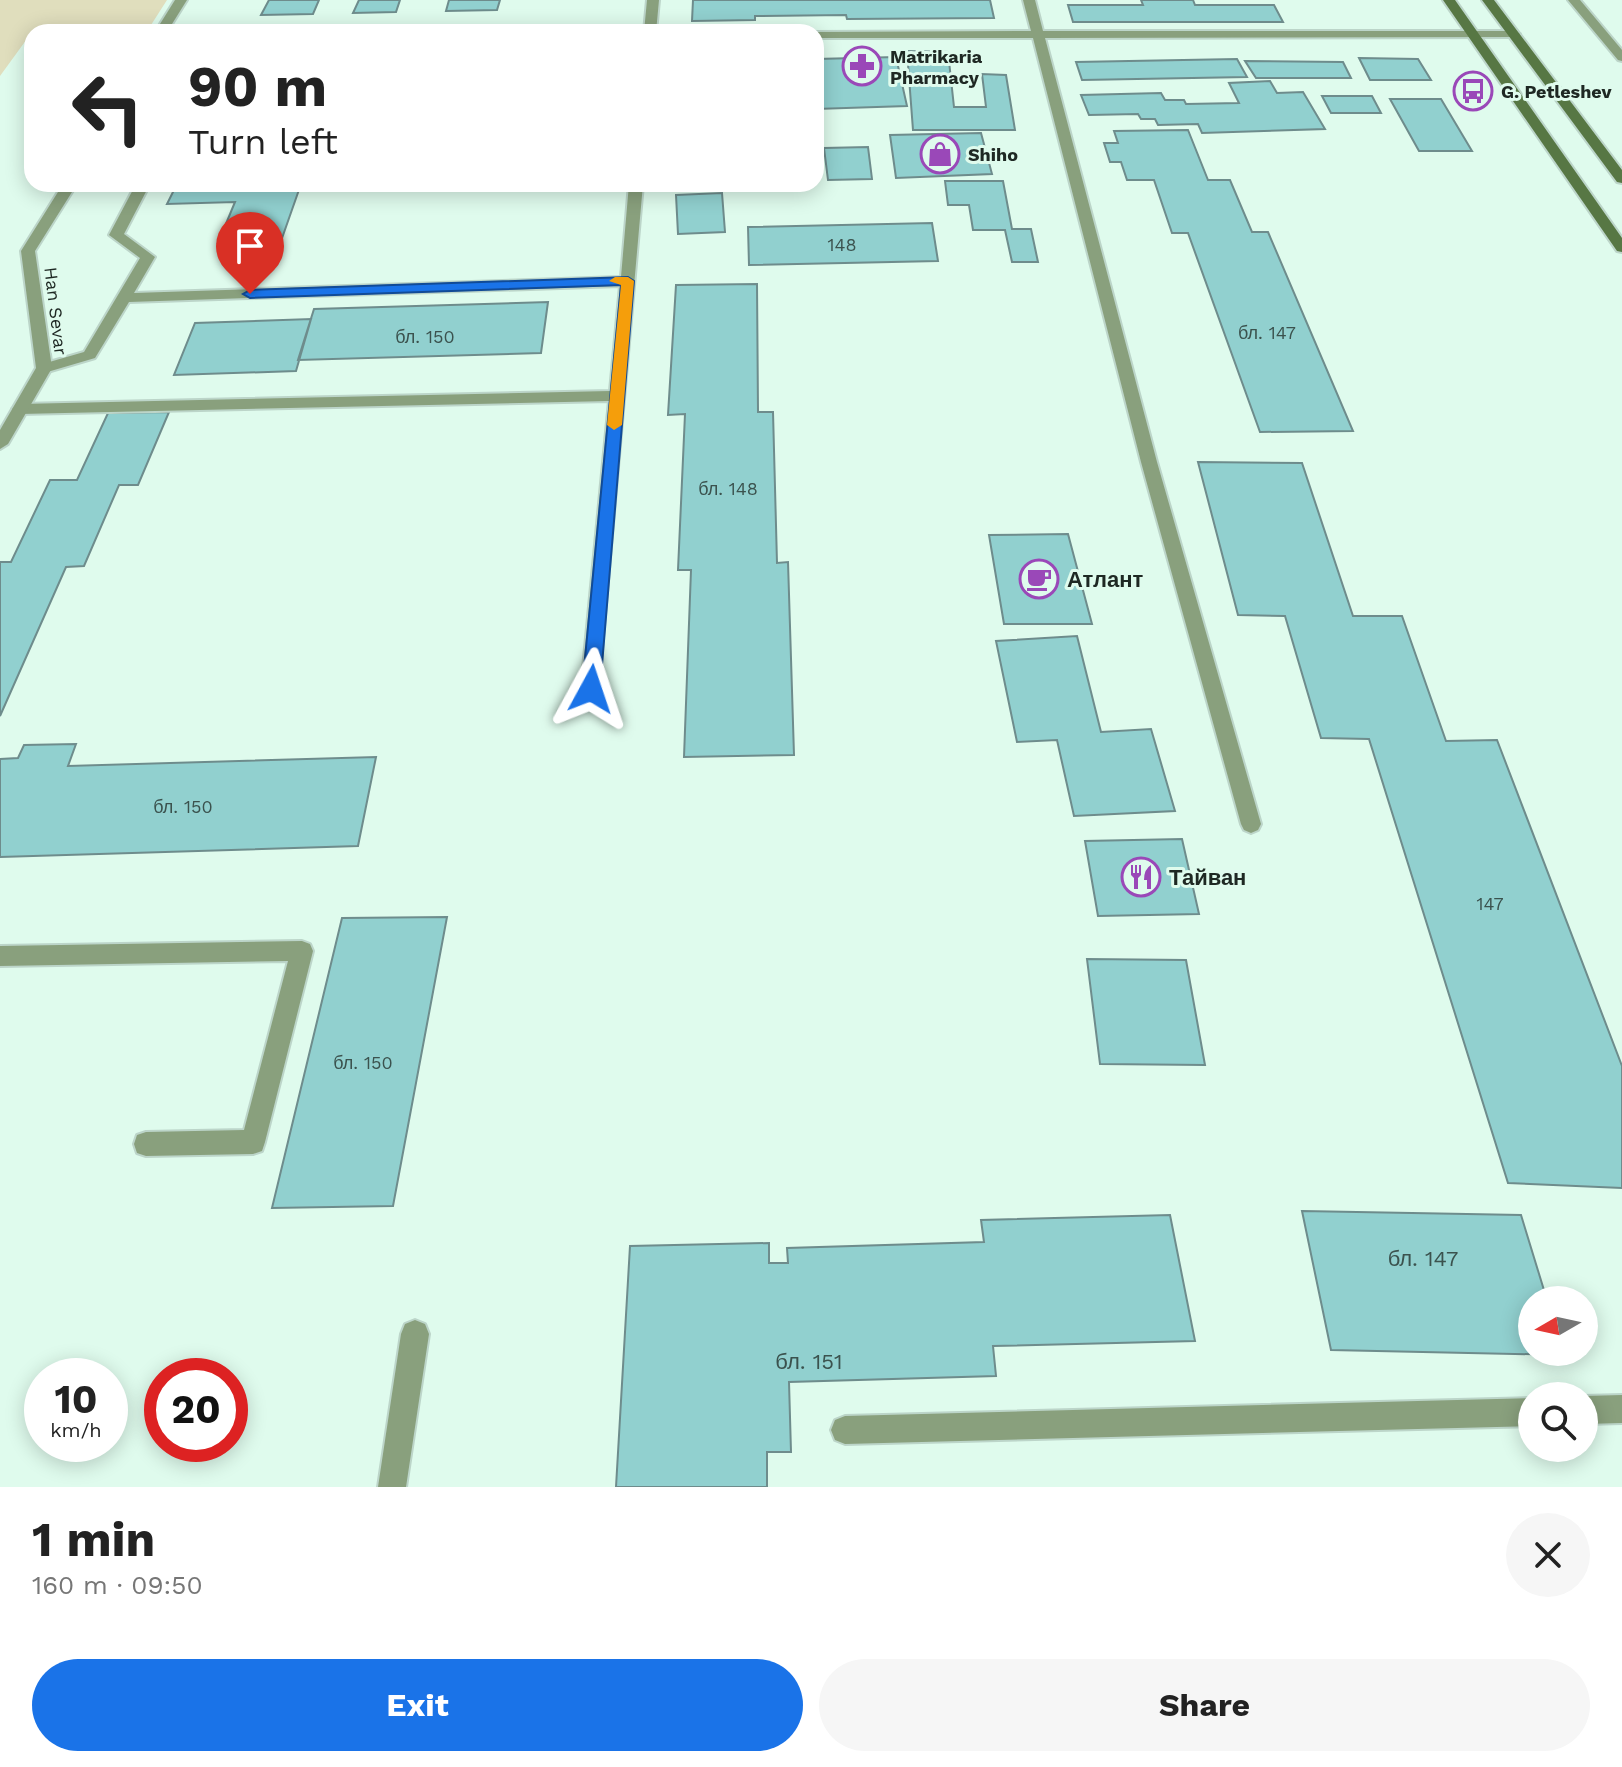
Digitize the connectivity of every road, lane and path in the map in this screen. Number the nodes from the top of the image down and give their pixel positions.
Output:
1 (181, 0) edge
2 (653, 0) edge
3 (1029, 0) edge
4 (1449, 0) edge
5 (1488, 0) edge
6 (1574, 0) edge
7 (166, 24) edge
8 (651, 24) edge
9 (1470, 34) junction
10 (1514, 34) junction
11 (824, 35) edge
12 (1037, 35) junction
13 (1622, 57) edge
14 (1622, 179) edge
15 (65, 192) edge
16 (139, 192) edge
17 (635, 192) edge
18 (1622, 248) edge
19 (628, 281) junction
20 (124, 298) junction
21 (44, 368) junction
22 (617, 396) junction
23 (20, 409) junction
24 (0, 444) edge
25 (591, 689) dead end
26 (1251, 824) dead end
27 (0, 956) edge
28 (146, 1144) dead end
29 (415, 1334) dead end
30 (1622, 1409) edge
31 (1598, 1410) edge
32 (1518, 1412) edge
33 (845, 1430) dead end
34 (392, 1487) edge

1 - 7 street
2 - 8 street
3 - 12 street
4 - 9 main road
5 - 10 main road
6 - 13 street
9 - 10 street
9 - 12 street
9 - 18 main road
10 - 14 main road
11 - 12 street
12 - 26 street
15 - 21 street, Han Sevar
16 - 20 street
17 - 19 street
19 - 20 street
19 - 22 street
20 - 21 street
21 - 23 street, Han Sevar
22 - 23 street
22 - 25 street
23 - 24 street, Han Sevar
27 - 28 street
29 - 34 street
30 - 31 street
32 - 33 street

